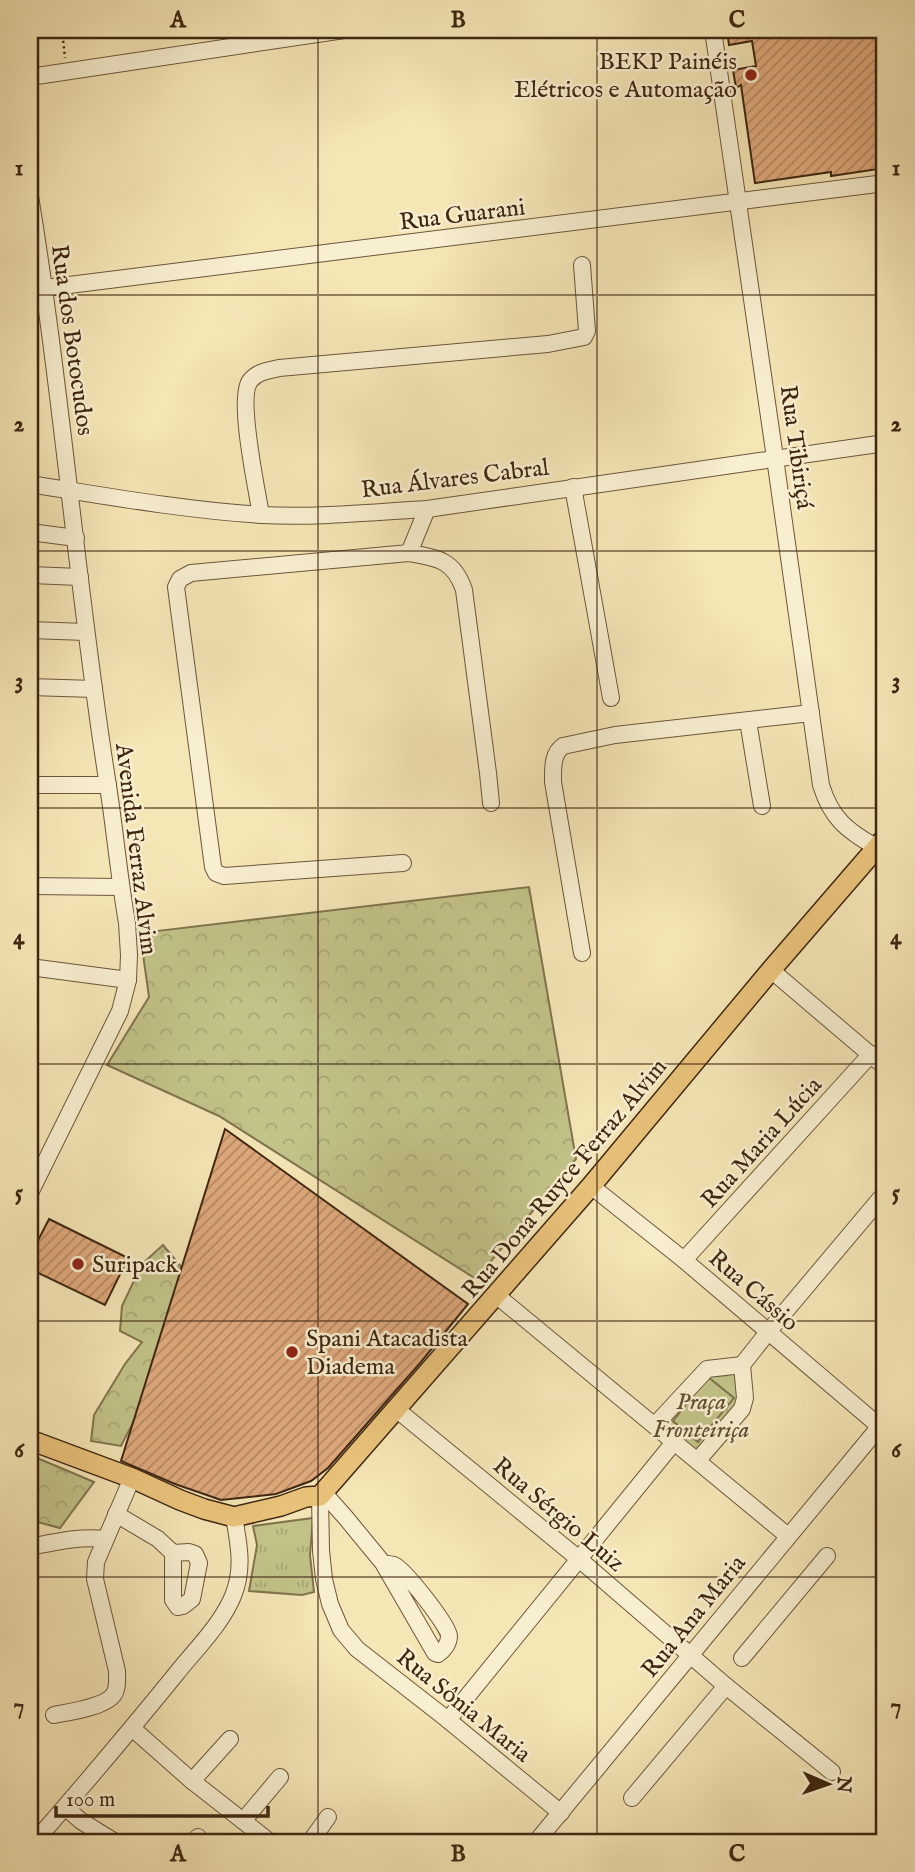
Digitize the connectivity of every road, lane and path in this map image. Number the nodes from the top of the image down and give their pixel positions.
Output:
1 (62, 30) edge
2 (344, 30) edge
3 (713, 30) edge
4 (67, 71) junction
5 (30, 77) edge
6 (885, 183) edge
7 (30, 196) edge
8 (738, 201) junction
9 (582, 265) dead end
10 (45, 288) junction
11 (885, 443) edge
12 (775, 458) junction
13 (30, 484) edge
14 (573, 487) junction
15 (71, 490) junction
16 (426, 509) junction
17 (261, 515) junction
18 (30, 532) edge
19 (76, 538) junction
20 (409, 553) junction
21 (30, 575) edge
22 (80, 577) junction
23 (30, 630) edge
24 (86, 632) junction
25 (30, 687) edge
26 (94, 689) junction
27 (611, 698) dead end
28 (811, 713) junction
29 (748, 721) junction
30 (30, 785) edge
31 (108, 785) junction
32 (491, 803) dead end
33 (762, 806) dead end
34 (881, 843) edge
35 (403, 863) dead end
36 (30, 886) edge
37 (121, 887) junction
38 (582, 953) dead end
39 (30, 967) edge
40 (771, 970) junction
41 (128, 980) junction
42 (870, 1054) junction
43 (885, 1067) edge
44 (35, 1169) edge
45 (591, 1186) junction
46 (885, 1192) edge
47 (30, 1193) edge
48 (684, 1260) junction
49 (496, 1296) junction
50 (768, 1332) junction
51 (742, 1366) junction
52 (396, 1409) junction
53 (655, 1425) junction
54 (883, 1426) edge
55 (30, 1440) edge
56 (675, 1441) junction
57 (698, 1460) junction
58 (132, 1478) junction
59 (321, 1494) junction
60 (117, 1514) junction
61 (234, 1517) junction
62 (788, 1536) junction
63 (105, 1539) junction
64 (30, 1547) edge
65 (173, 1553) dead end
66 (827, 1556) dead end
67 (579, 1559) junction
68 (383, 1563) junction
69 (691, 1654) junction
70 (743, 1658) dead end
71 (726, 1686) junction
72 (54, 1715) dead end
73 (448, 1720) junction
74 (132, 1728) junction
75 (230, 1739) dead end
76 (832, 1772) dead end
77 (281, 1777) dead end
78 (192, 1781) junction
79 (632, 1798) dead end
80 (65, 1807) junction
81 (561, 1813) junction
82 (328, 1818) dead end
83 (243, 1821) junction
84 (30, 1838) edge
85 (115, 1842) edge
86 (270, 1842) edge
87 (310, 1842) edge
88 (536, 1842) edge

1 - 4 path
2 - 4 street
3 - 8 street, Rua Tibiriçá
4 - 5 street
6 - 8 street, Rua Guarani
7 - 10 street, Rua dos Botocudos
8 - 10 street, Rua Guarani
8 - 12 street, Rua Tibiriçá
9 - 17 street
10 - 15 street, Rua dos Botocudos
11 - 12 street, Rua Álvares Cabral
12 - 14 street, Rua Álvares Cabral
12 - 28 street, Rua Tibiriçá
13 - 15 street, Rua Álvares Cabral
14 - 16 street, Rua Álvares Cabral
14 - 27 street
15 - 17 street, Rua Álvares Cabral
15 - 19 street, Avenida Ferraz Alvim
16 - 17 street, Rua Álvares Cabral
16 - 20 street
18 - 19 street
19 - 22 street, Avenida Ferraz Alvim
20 - 32 street
20 - 35 street
21 - 22 street
22 - 24 street, Avenida Ferraz Alvim
23 - 24 street
24 - 26 street, Avenida Ferraz Alvim
25 - 26 street
26 - 31 street, Avenida Ferraz Alvim
28 - 29 street
28 - 34 street, Rua Tibiriçá
29 - 33 street
29 - 38 street
30 - 31 street
31 - 37 street, Avenida Ferraz Alvim
34 - 40 main road, Rua Dona Ruyce Ferraz Alvim
36 - 37 street
37 - 41 street, Avenida Ferraz Alvim
39 - 41 street
40 - 42 street
40 - 45 main road, Rua Dona Ruyce Ferraz Alvim
41 - 44 street, Avenida Ferraz Alvim
42 - 43 street
42 - 48 street, Rua Maria Lúcia
44 - 47 street, Avenida Ferraz Alvim
45 - 48 street, Rua Cássio
45 - 49 main road, Rua Dona Ruyce Ferraz Alvim
46 - 50 street
48 - 50 street, Rua Cássio
49 - 52 main road, Rua Dona Ruyce Ferraz Alvim
49 - 53 street
50 - 51 street
50 - 54 street, Rua Cássio
51 - 53 street
51 - 57 street
52 - 59 main road, Rua Dona Ruyce Ferraz Alvim
52 - 67 street, Rua Sérgio Luiz
53 - 56 street
54 - 62 street, Rua Ana Maria
55 - 58 main road
56 - 57 street
56 - 67 street
57 - 62 street
58 - 60 street
58 - 61 main road
59 - 61 main road
59 - 68 street
59 - 73 street, Rua Sônia Maria
60 - 63 street
60 - 65 street
61 - 74 street
62 - 69 street, Rua Ana Maria
63 - 64 street
63 - 72 street
66 - 70 street
67 - 69 street, Rua Sérgio Luiz
67 - 73 street
68 - 68 street
69 - 71 street, Rua Sérgio Luiz
69 - 81 street, Rua Ana Maria
71 - 76 street, Rua Sérgio Luiz
71 - 79 street
73 - 81 street, Rua Sônia Maria
74 - 78 street
74 - 80 street
75 - 78 street
77 - 83 street
78 - 83 street
80 - 84 street
80 - 85 street
81 - 88 street, Rua Ana Maria
82 - 87 street
83 - 86 street

